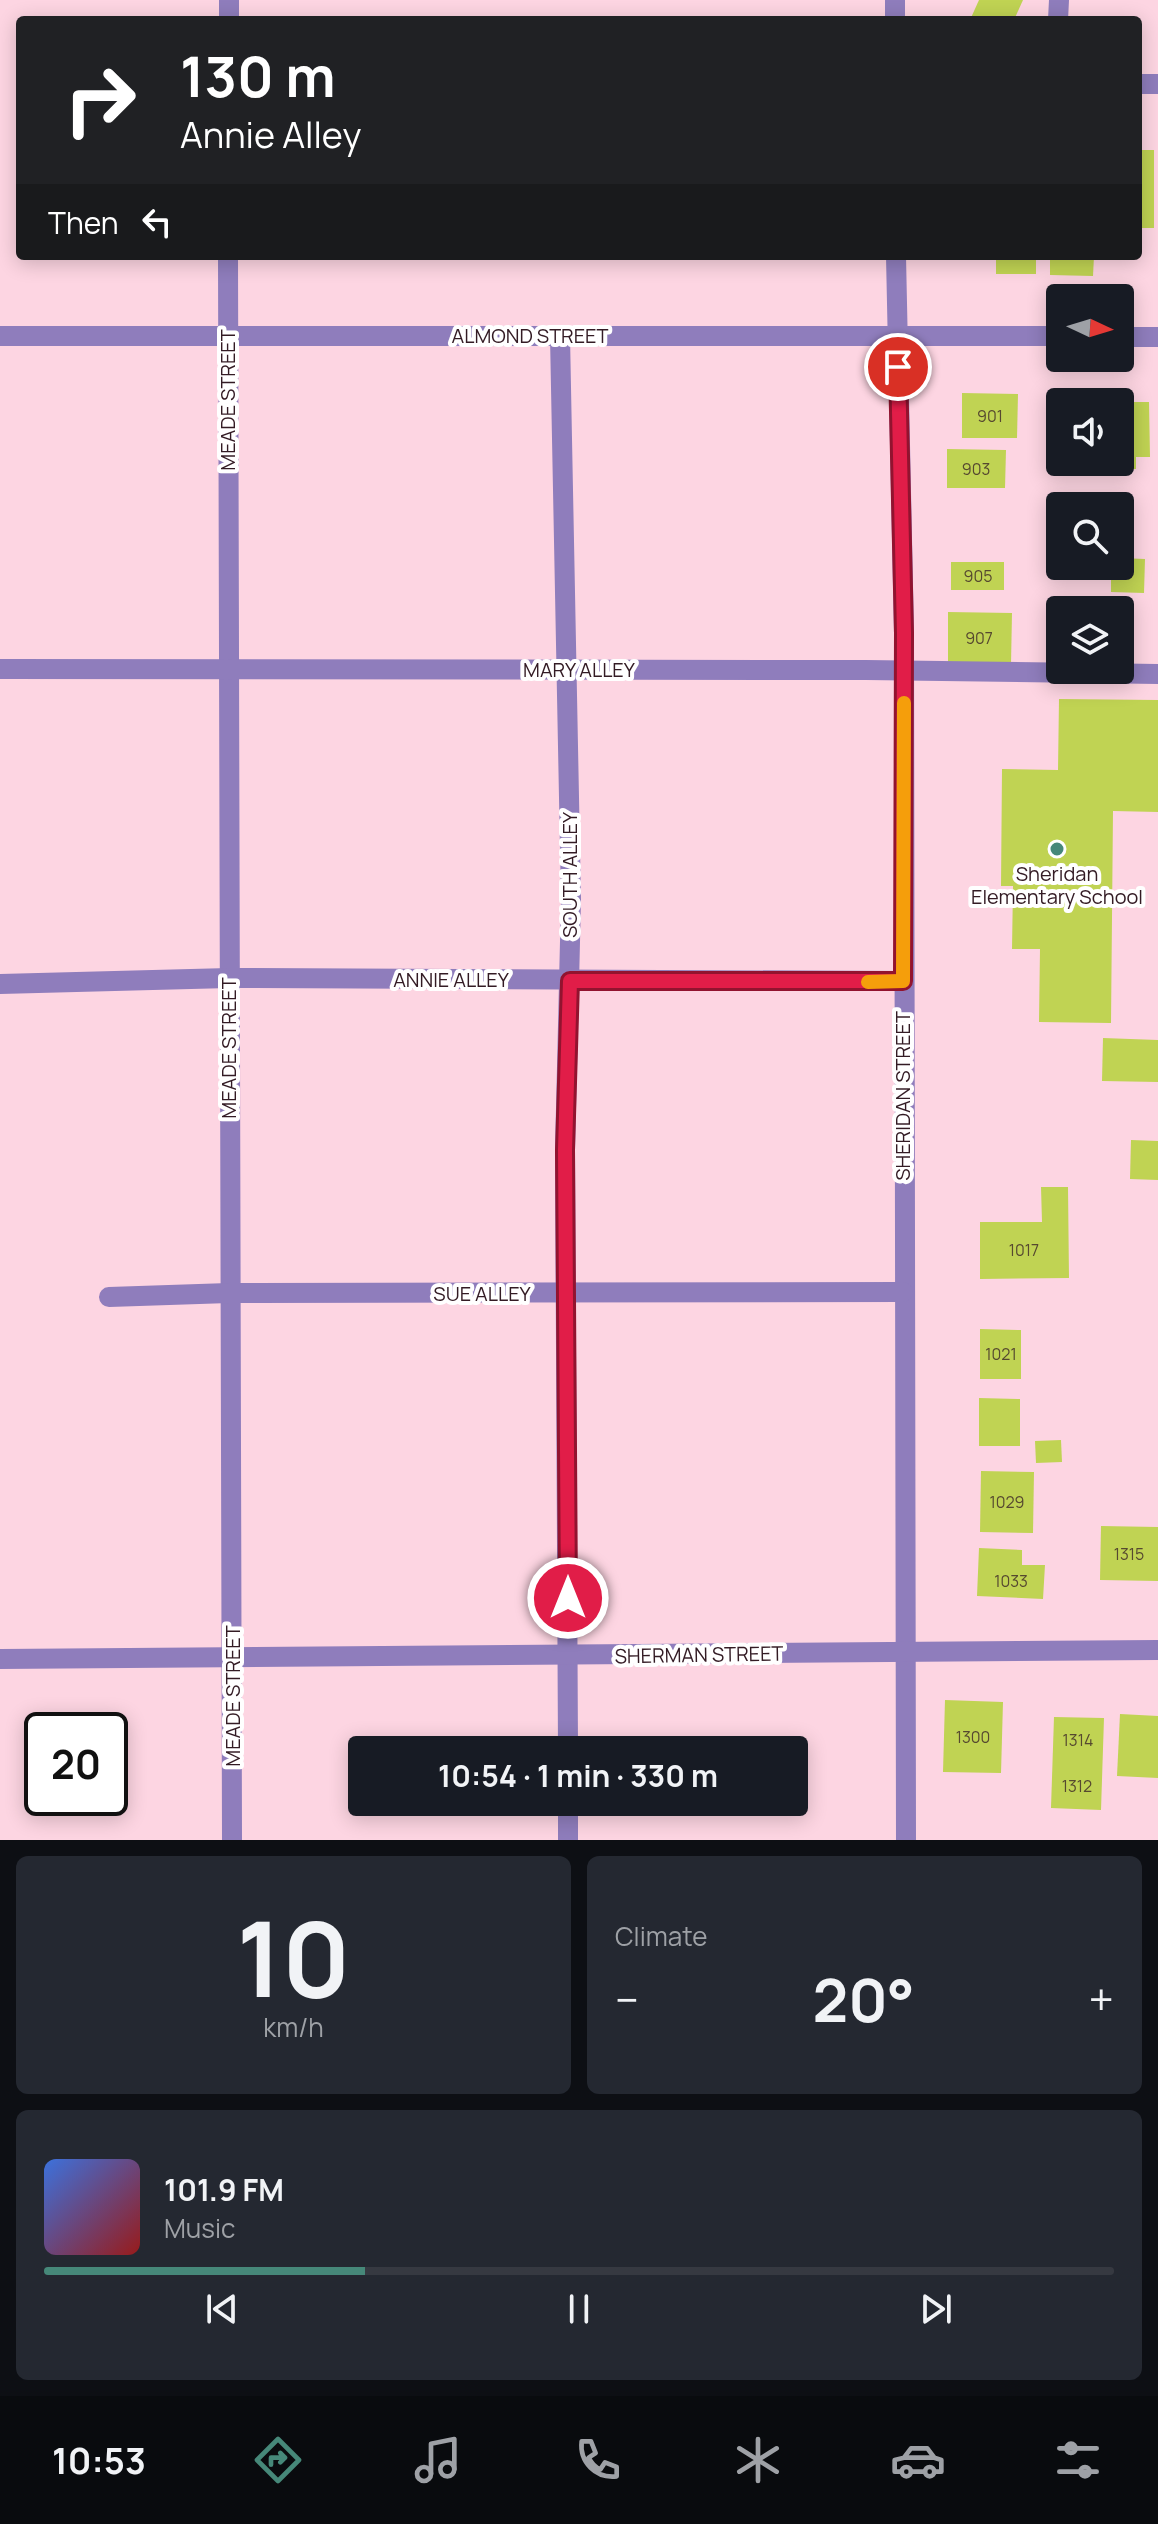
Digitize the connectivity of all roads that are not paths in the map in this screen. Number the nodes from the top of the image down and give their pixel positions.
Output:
1 (228, 260) edge
2 (896, 260) edge
3 (0, 336) edge
4 (560, 336) junction
5 (1046, 336) edge
6 (227, 337) junction
7 (897, 337) junction
8 (1134, 337) edge
9 (1158, 337) edge
10 (0, 669) edge
11 (567, 669) junction
12 (228, 670) junction
13 (904, 670) junction
14 (1158, 674) edge
15 (229, 978) junction
16 (570, 981) junction
17 (903, 981) junction
18 (0, 984) edge
19 (903, 1292) junction
20 (229, 1293) junction
21 (567, 1294) junction
22 (109, 1297) dead end
23 (1158, 1650) edge
24 (905, 1653) junction
25 (234, 1655) junction
26 (567, 1656) junction
27 (0, 1659) edge
28 (568, 1736) edge
29 (568, 1816) edge
30 (232, 1840) edge
31 (568, 1840) edge
32 (906, 1840) edge

1 - 6 street, MEADE STREET
2 - 7 street, SHERIDAN STREET
3 - 6 street, ALMOND STREET
4 - 6 street, ALMOND STREET
4 - 7 street, ALMOND STREET
4 - 11 street, SOUTH ALLEY
5 - 7 street, ALMOND STREET
6 - 12 street, MEADE STREET
7 - 13 street, SHERIDAN STREET
8 - 9 street
10 - 12 street, MARY ALLEY
11 - 12 street, MARY ALLEY
11 - 13 street, MARY ALLEY
11 - 16 street, SOUTH ALLEY
12 - 15 street, MEADE STREET
13 - 14 street, MARY ALLEY
13 - 17 street, SHERIDAN STREET
15 - 16 street, ANNIE ALLEY
15 - 18 street, ANNIE ALLEY
15 - 20 street, MEADE STREET
16 - 17 street, ANNIE ALLEY
16 - 21 street, SOUTH ALLEY
17 - 19 street, SHERIDAN STREET
19 - 21 street, SUE ALLEY
19 - 24 street, SHERIDAN STREET
20 - 21 street, SUE ALLEY
20 - 22 street, SUE ALLEY
20 - 25 street, MEADE STREET
21 - 26 street, SOUTH ALLEY
23 - 24 street, SHERMAN STREET
24 - 26 street, SHERMAN STREET
24 - 32 street, SHERIDAN STREET
25 - 26 street, SHERMAN STREET
25 - 27 street, SHERMAN STREET
25 - 30 street, MEADE STREET
26 - 28 street, SOUTH ALLEY
29 - 31 street

